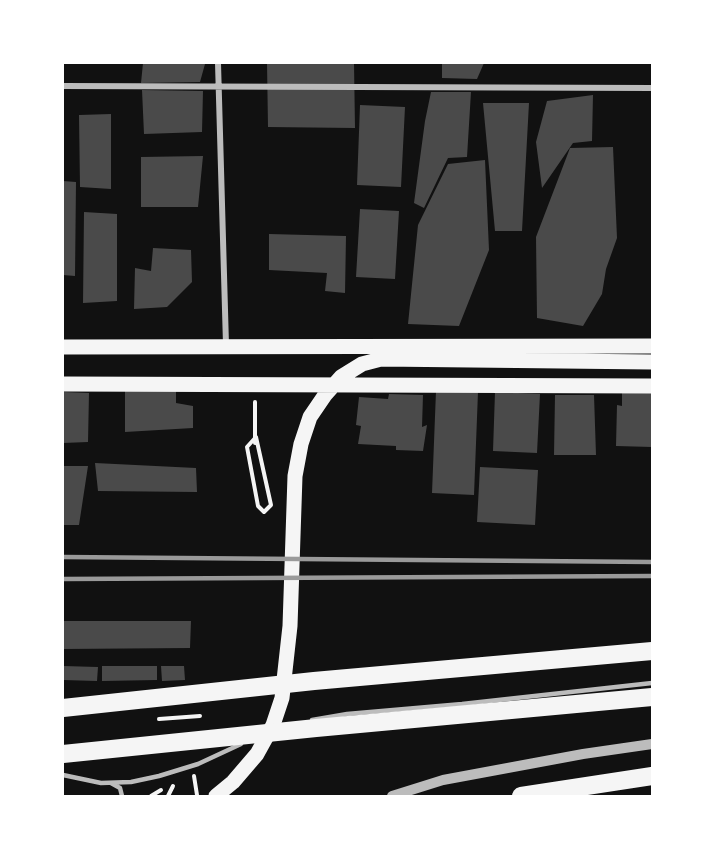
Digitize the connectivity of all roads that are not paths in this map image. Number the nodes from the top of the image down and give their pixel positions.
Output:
1 (218, 63) edge
2 (63, 86) edge
3 (218, 87) junction
4 (652, 88) edge
5 (652, 346) edge
6 (63, 347) edge
7 (226, 348) junction
8 (652, 362) edge
9 (63, 384) edge
10 (652, 386) edge
11 (652, 651) edge
12 (652, 683) edge
13 (652, 697) edge
14 (63, 708) edge
15 (652, 744) edge
16 (63, 754) edge
17 (63, 775) edge
18 (652, 776) edge
19 (110, 783) junction
20 (122, 796) edge
21 (216, 796) edge
22 (392, 796) edge
23 (521, 796) edge

1 - 3 street
2 - 3 street
3 - 4 street
3 - 7 street
5 - 7 main road
6 - 7 main road
8 - 21 main road
9 - 10 main road
11 - 14 highway
12 - 19 lane
13 - 16 highway
15 - 22 street
17 - 19 lane
18 - 23 highway
19 - 20 lane

